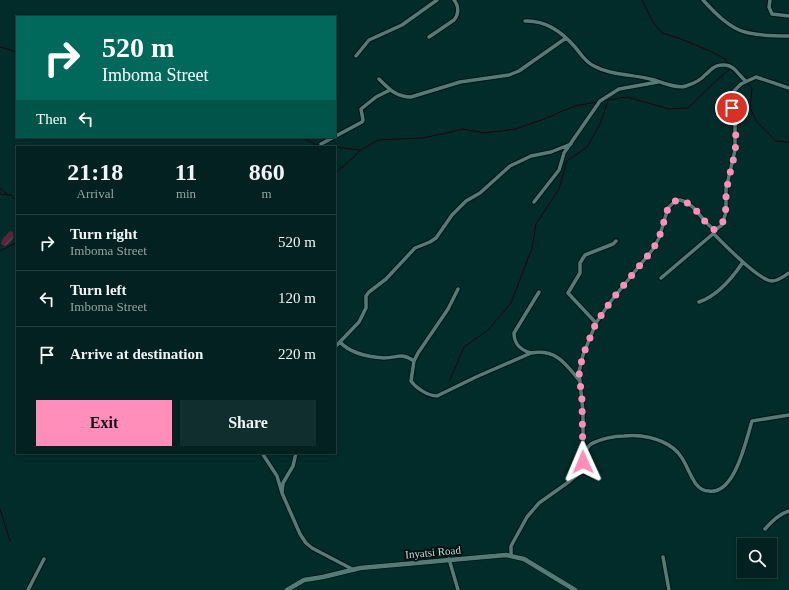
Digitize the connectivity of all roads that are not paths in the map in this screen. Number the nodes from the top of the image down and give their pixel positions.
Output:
1 (438, 0) edge
2 (454, 0) edge
3 (703, 0) edge
4 (770, 0) edge
5 (789, 16) edge
6 (525, 21) dead end
7 (789, 36) edge
8 (429, 37) dead end
9 (566, 38) junction
10 (356, 56) dead end
11 (379, 79) dead end
12 (658, 82) junction
13 (744, 82) junction
14 (789, 88) edge
15 (390, 90) junction
16 (336, 136) edge
17 (333, 138) edge
18 (322, 144) dead end
19 (571, 144) junction
20 (534, 202) dead end
21 (714, 232) junction
22 (616, 241) dead end
23 (743, 262) junction
24 (789, 273) edge
25 (661, 278) dead end
26 (458, 289) dead end
27 (539, 292) dead end
28 (699, 302) dead end
29 (596, 323) junction
30 (340, 342) junction
31 (336, 346) edge
32 (531, 353) junction
33 (414, 361) junction
34 (580, 380) junction
35 (789, 415) edge
36 (583, 453) junction
37 (263, 454) edge
38 (296, 454) edge
39 (282, 493) junction
40 (789, 511) edge
41 (765, 529) dead end
42 (511, 555) junction
43 (663, 557) dead end
44 (44, 559) dead end
45 (449, 559) junction
46 (354, 570) junction
47 (567, 588) edge
48 (28, 590) edge
49 (287, 590) edge
50 (458, 590) edge
51 (575, 590) edge
52 (669, 590) edge

1 - 10 street
2 - 8 street
3 - 7 street
4 - 5 street
6 - 9 street
9 - 12 street
9 - 15 street
11 - 15 street
12 - 13 street
12 - 19 street
13 - 14 street
13 - 21 street
15 - 16 street
17 - 18 street
19 - 20 street
19 - 30 street
21 - 23 street
21 - 25 street
21 - 29 street
22 - 29 street
23 - 24 street
23 - 28 street
26 - 33 street
27 - 32 street
29 - 34 street
30 - 31 street
30 - 33 street
32 - 33 street
32 - 34 street
34 - 36 street
35 - 36 street
36 - 42 street
37 - 39 street
38 - 39 street
39 - 46 street
40 - 41 street
42 - 45 street, Inyatsi Road
42 - 47 street, Inyatsi Road
43 - 52 street
44 - 48 street
45 - 46 street, Inyatsi Road
45 - 50 street
46 - 49 street, Inyatsi Road
47 - 51 street, Inyatsi Road

